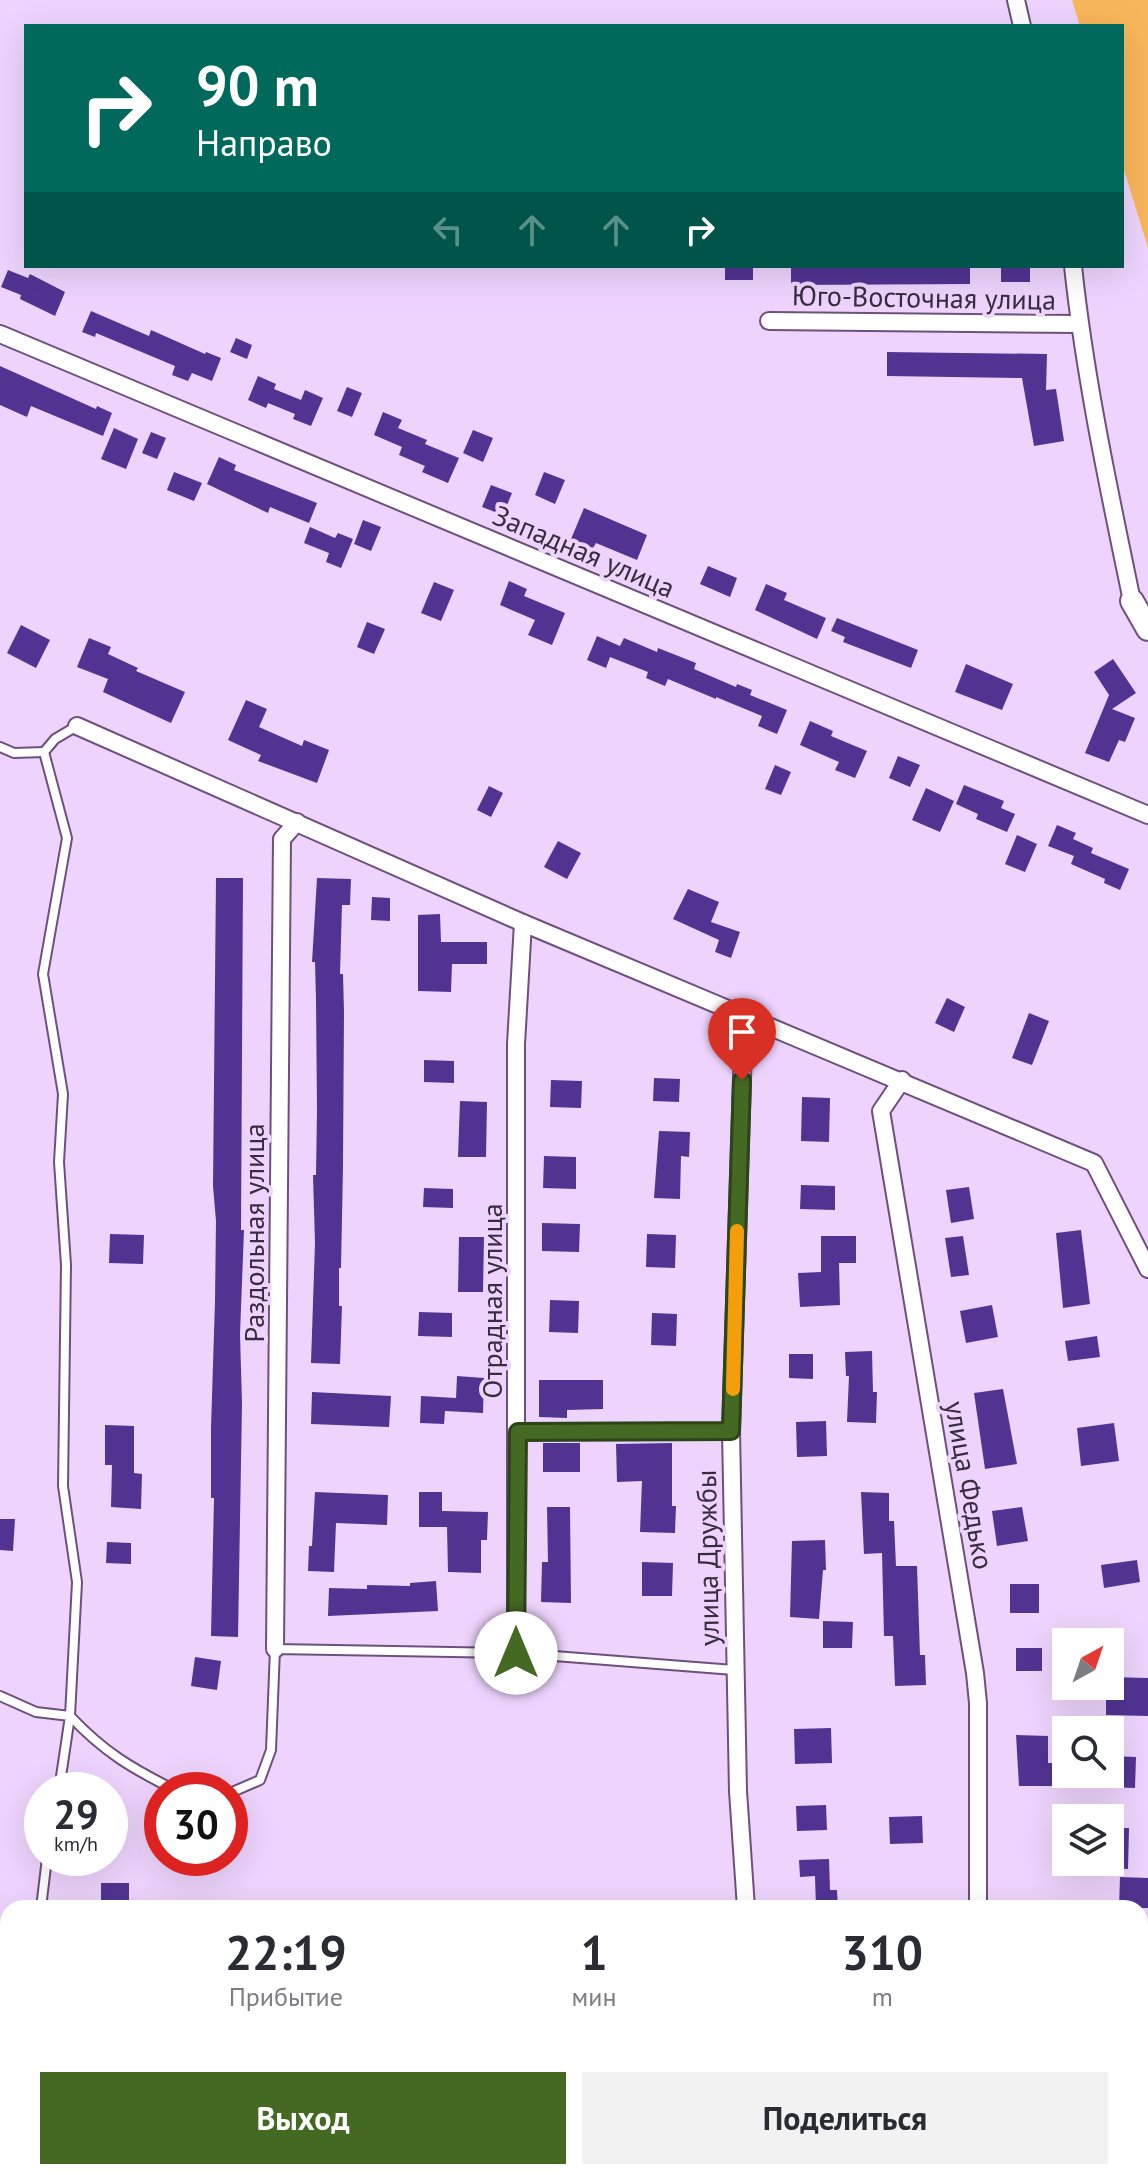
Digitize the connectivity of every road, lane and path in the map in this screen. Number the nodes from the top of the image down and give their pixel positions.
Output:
1 (1016, 0) edge
2 (1022, 24) edge
3 (1073, 268) edge
4 (769, 321) dead end
5 (1079, 324) junction
6 (0, 334) edge
7 (1132, 601) joint
8 (1148, 629) edge
9 (77, 726) joint
10 (0, 747) edge
11 (44, 752) junction
12 (1148, 815) edge
13 (297, 822) junction
14 (523, 923) junction
15 (744, 1016) junction
16 (902, 1080) junction
17 (1148, 1269) edge
18 (731, 1431) junction
19 (518, 1432) junction
20 (275, 1649) junction
21 (516, 1653) junction
22 (734, 1670) junction
23 (0, 1696) edge
24 (70, 1716) junction
25 (62, 1772) edge
26 (144, 1775) edge
27 (248, 1785) edge
28 (45, 1876) edge
29 (42, 1900) edge
30 (745, 1900) edge
31 (978, 1900) edge

1 - 2 street
3 - 5 street
4 - 5 street, Юго-Восточная улица
5 - 7 street
6 - 12 street, Западная улица
7 - 8 street
9 - 11 lane
9 - 13 street
10 - 11 lane
11 - 24 lane
13 - 14 street
13 - 20 street, Раздольная улица
14 - 15 street
14 - 19 street, Отрадная улица
15 - 16 street
15 - 18 street, улица Дружбы
16 - 17 street
16 - 31 street, улица Федько
18 - 19 lane
18 - 22 street, улица Дружбы
19 - 21 street, Отрадная улица
20 - 21 lane
20 - 27 lane
21 - 22 lane
22 - 30 street, улица Дружбы
23 - 24 lane
24 - 25 lane
24 - 26 lane
28 - 29 lane

